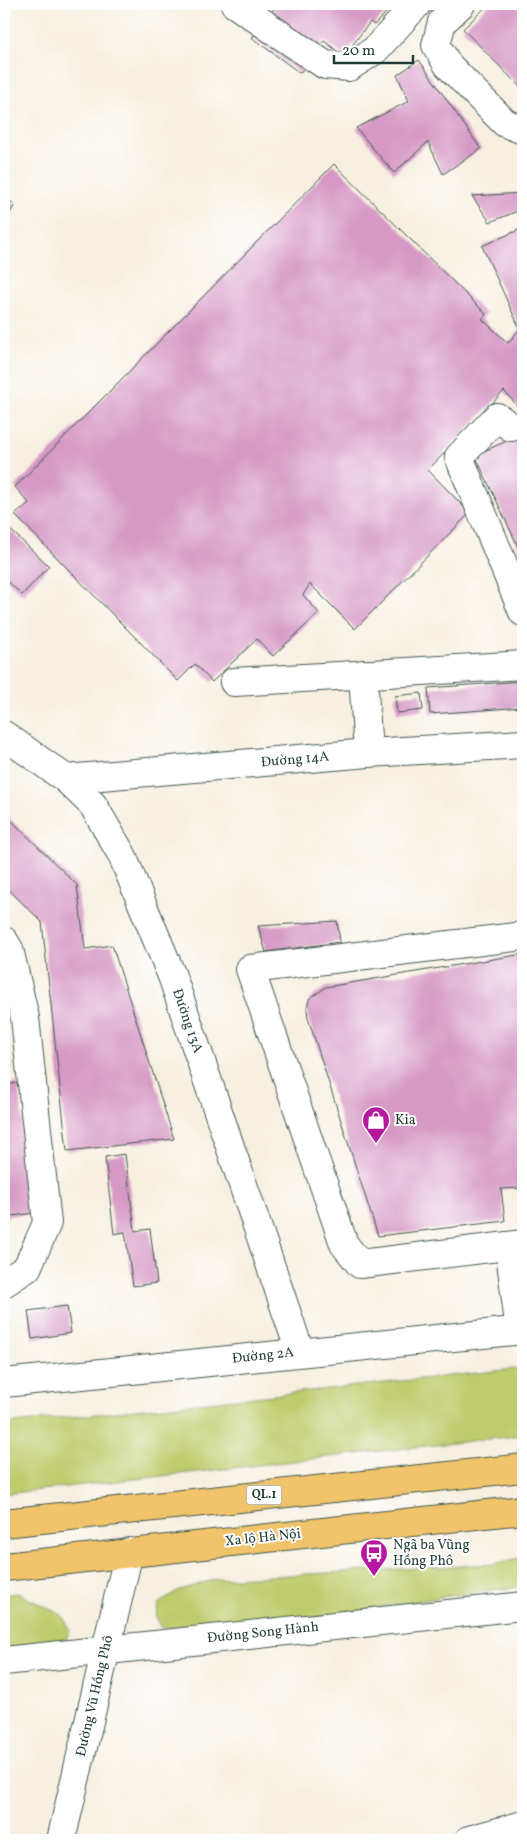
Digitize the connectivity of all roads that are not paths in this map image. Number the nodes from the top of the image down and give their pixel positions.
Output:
1 (235, 4) edge
2 (417, 4) edge
3 (461, 4) edge
4 (523, 130) edge
5 (511, 427) dead end
6 (523, 612) edge
7 (523, 665) edge
8 (363, 674) junction
9 (234, 682) dead end
10 (4, 735) edge
11 (523, 744) edge
12 (368, 754) junction
13 (66, 779) junction
14 (523, 936) edge
15 (4, 942) edge
16 (516, 1245) edge
17 (4, 1283) edge
18 (521, 1330) edge
19 (300, 1352) junction
20 (4, 1383) edge
21 (523, 1468) edge
22 (523, 1510) edge
23 (4, 1523) edge
24 (129, 1552) junction
25 (4, 1566) edge
26 (523, 1606) edge
27 (106, 1649) junction
28 (4, 1661) edge
29 (523, 1825) edge
30 (65, 1840) edge
31 (469, 1840) edge

1 - 2 street
3 - 4 street
5 - 6 street
7 - 8 street
8 - 9 street
8 - 12 street
10 - 13 street, Đường 13A
11 - 12 street, Đường 14A
12 - 13 street, Đường 14A
13 - 19 street, Đường 13A
14 - 16 street
15 - 17 street
16 - 18 street
18 - 19 street, Đường 2A
19 - 20 street, Đường 2A
21 - 23 highway, QL.1
22 - 24 highway, Xa lộ Hà Nội
24 - 25 highway, Xa lộ Hà Nội
24 - 27 street, Đường Vũ Hồng Phô
26 - 27 street, Đường Song Hành
27 - 28 street, Đường Song Hành
27 - 30 street, Đường Vũ Hồng Phô
29 - 31 street

